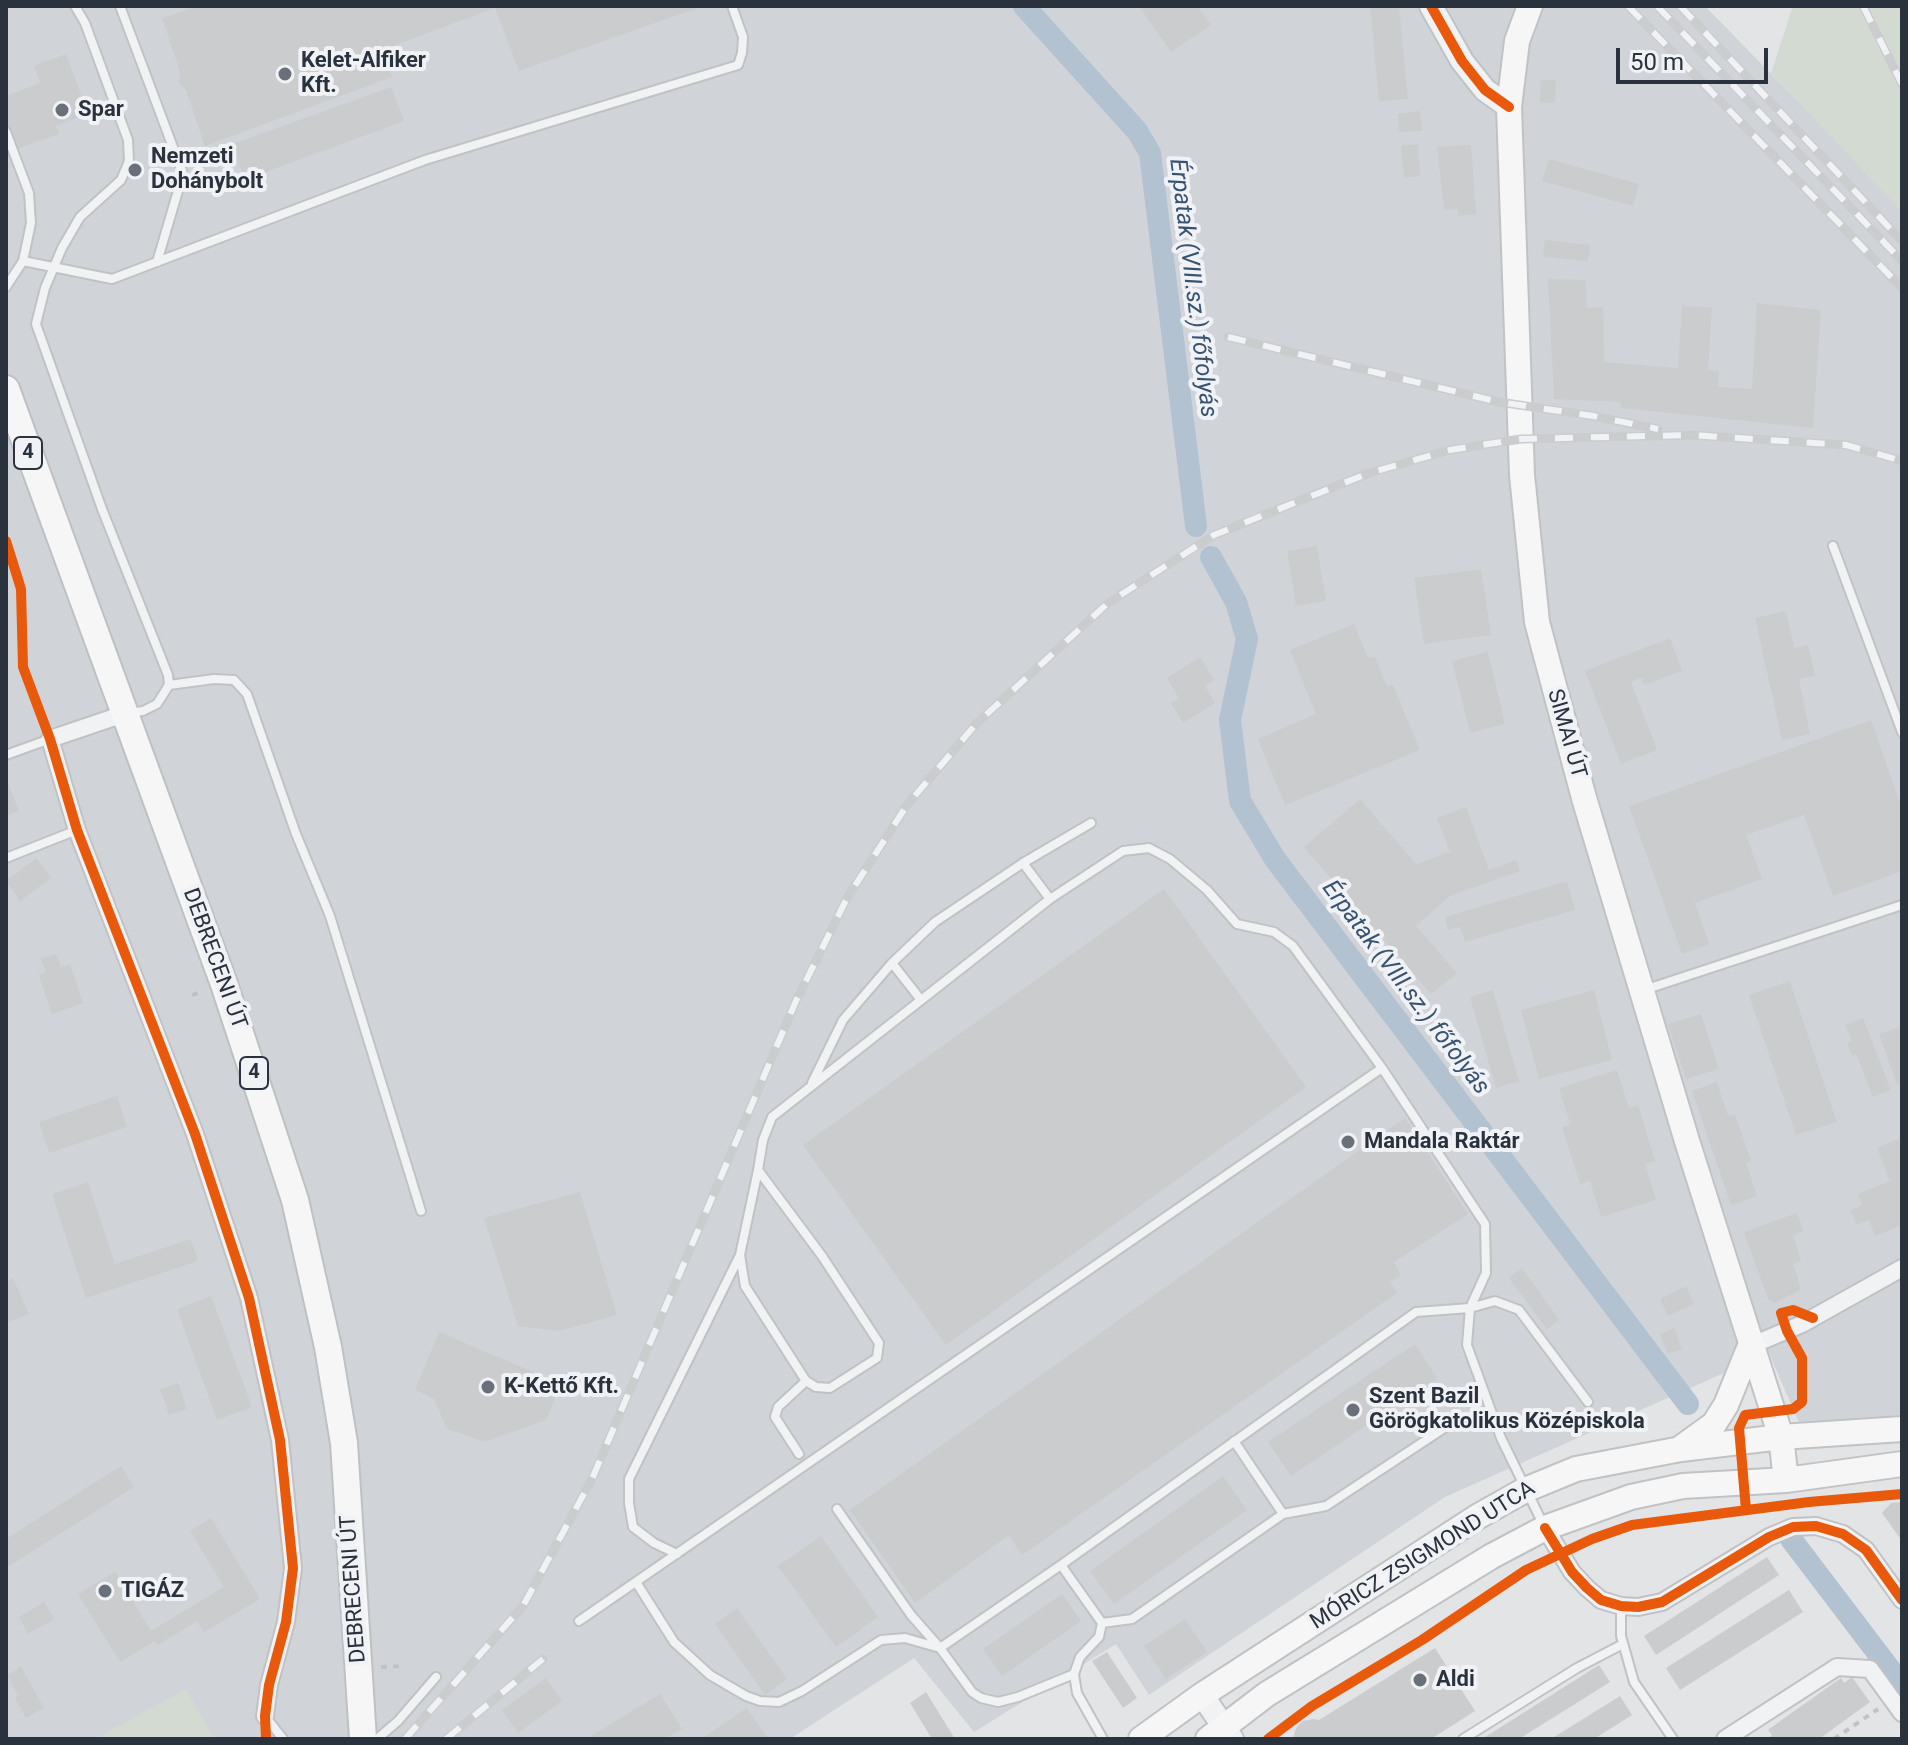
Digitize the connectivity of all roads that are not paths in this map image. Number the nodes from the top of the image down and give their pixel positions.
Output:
1 (75, 6) edge
2 (120, 6) edge
3 (732, 6) edge
4 (1431, 6) edge
5 (1530, 6) edge
6 (1509, 107) junction
7 (6, 132) edge
8 (23, 261) junction
9 (157, 262) junction
10 (54, 268) junction
11 (6, 287) edge
12 (6, 389) edge
13 (1833, 546) dead end
14 (169, 685) junction
15 (124, 714) junction
16 (1902, 732) edge
17 (50, 739) junction
18 (6, 755) edge
19 (1091, 823) dead end
20 (77, 830) junction
21 (6, 858) edge
22 (1023, 863) junction
23 (1050, 899) junction
24 (1902, 905) edge
25 (892, 963) junction
26 (1643, 991) junction
27 (921, 1000) junction
28 (1382, 1068) junction
29 (810, 1088) junction
30 (758, 1170) junction
31 (421, 1211) dead end
32 (740, 1255) junction
33 (1902, 1268) edge
34 (1470, 1308) junction
35 (1750, 1346) junction
36 (806, 1381) junction
37 (1588, 1402) dead end
38 (1458, 1419) dead end
39 (1902, 1429) edge
40 (1781, 1437) junction
41 (1234, 1441) junction
42 (1681, 1449) junction
43 (799, 1454) dead end
44 (1902, 1464) edge
45 (1786, 1480) junction
46 (1525, 1490) junction
47 (837, 1509) dead end
48 (1283, 1514) junction
49 (1545, 1528) junction
50 (677, 1554) junction
51 (1061, 1565) junction
52 (636, 1582) junction
53 (1902, 1600) edge
54 (1621, 1606) junction
55 (579, 1621) dead end
56 (1102, 1623) junction
57 (1623, 1644) junction
58 (940, 1648) junction
59 (1074, 1674) junction
60 (436, 1677) dead end
61 (1202, 1695) junction
62 (1897, 1707) edge
63 (265, 1716) joint
64 (1221, 1735) edge
65 (283, 1739) edge
66 (363, 1739) edge
67 (377, 1739) edge
68 (1103, 1739) edge
69 (1141, 1739) edge
70 (1463, 1739) edge
71 (1673, 1739) edge
72 (1725, 1739) edge

1 - 10 lane
2 - 9 lane
3 - 9 lane
4 - 6 street
5 - 6 main road, SIMAI ÚT
6 - 26 main road, SIMAI ÚT
7 - 8 lane
8 - 10 lane
8 - 11 lane
9 - 10 lane
10 - 14 lane
12 - 15 main road, DEBRECENI ÚT / 4
13 - 16 lane
14 - 15 lane
14 - 31 lane
15 - 17 street
15 - 66 main road, DEBRECENI ÚT / 4
17 - 18 lane
17 - 20 street
19 - 22 lane
20 - 21 lane
20 - 63 street
22 - 23 lane
22 - 25 lane
23 - 27 lane
23 - 28 lane
24 - 26 lane
25 - 27 lane
25 - 29 lane
26 - 35 main road, SIMAI ÚT
27 - 29 lane
28 - 34 lane
28 - 50 lane
29 - 30 lane
30 - 32 lane
30 - 36 lane
32 - 36 lane
32 - 50 lane
33 - 35 street
34 - 37 lane
34 - 41 lane
34 - 46 lane
35 - 40 main road, SIMAI ÚT
35 - 42 main road
36 - 43 lane
38 - 48 lane
39 - 40 main road, MÓRICZ ZSIGMOND UTCA
40 - 42 main road, MÓRICZ ZSIGMOND UTCA
40 - 45 main road, SIMAI ÚT
41 - 48 lane
41 - 51 lane
42 - 46 main road, MÓRICZ ZSIGMOND UTCA
44 - 45 main road, MÓRICZ ZSIGMOND UTCA
45 - 49 main road, MÓRICZ ZSIGMOND UTCA
46 - 49 lane
46 - 61 main road, MÓRICZ ZSIGMOND UTCA
47 - 58 lane
48 - 56 lane
49 - 54 street
49 - 64 main road, MÓRICZ ZSIGMOND UTCA
50 - 52 lane
51 - 56 lane
51 - 58 lane
52 - 55 lane
52 - 58 lane
53 - 54 street
54 - 57 lane
56 - 59 lane
57 - 70 lane
57 - 71 lane
58 - 59 lane
59 - 68 lane
60 - 67 lane
61 - 64 street
61 - 69 main road, MÓRICZ ZSIGMOND UTCA
62 - 72 street
63 - 65 lane

